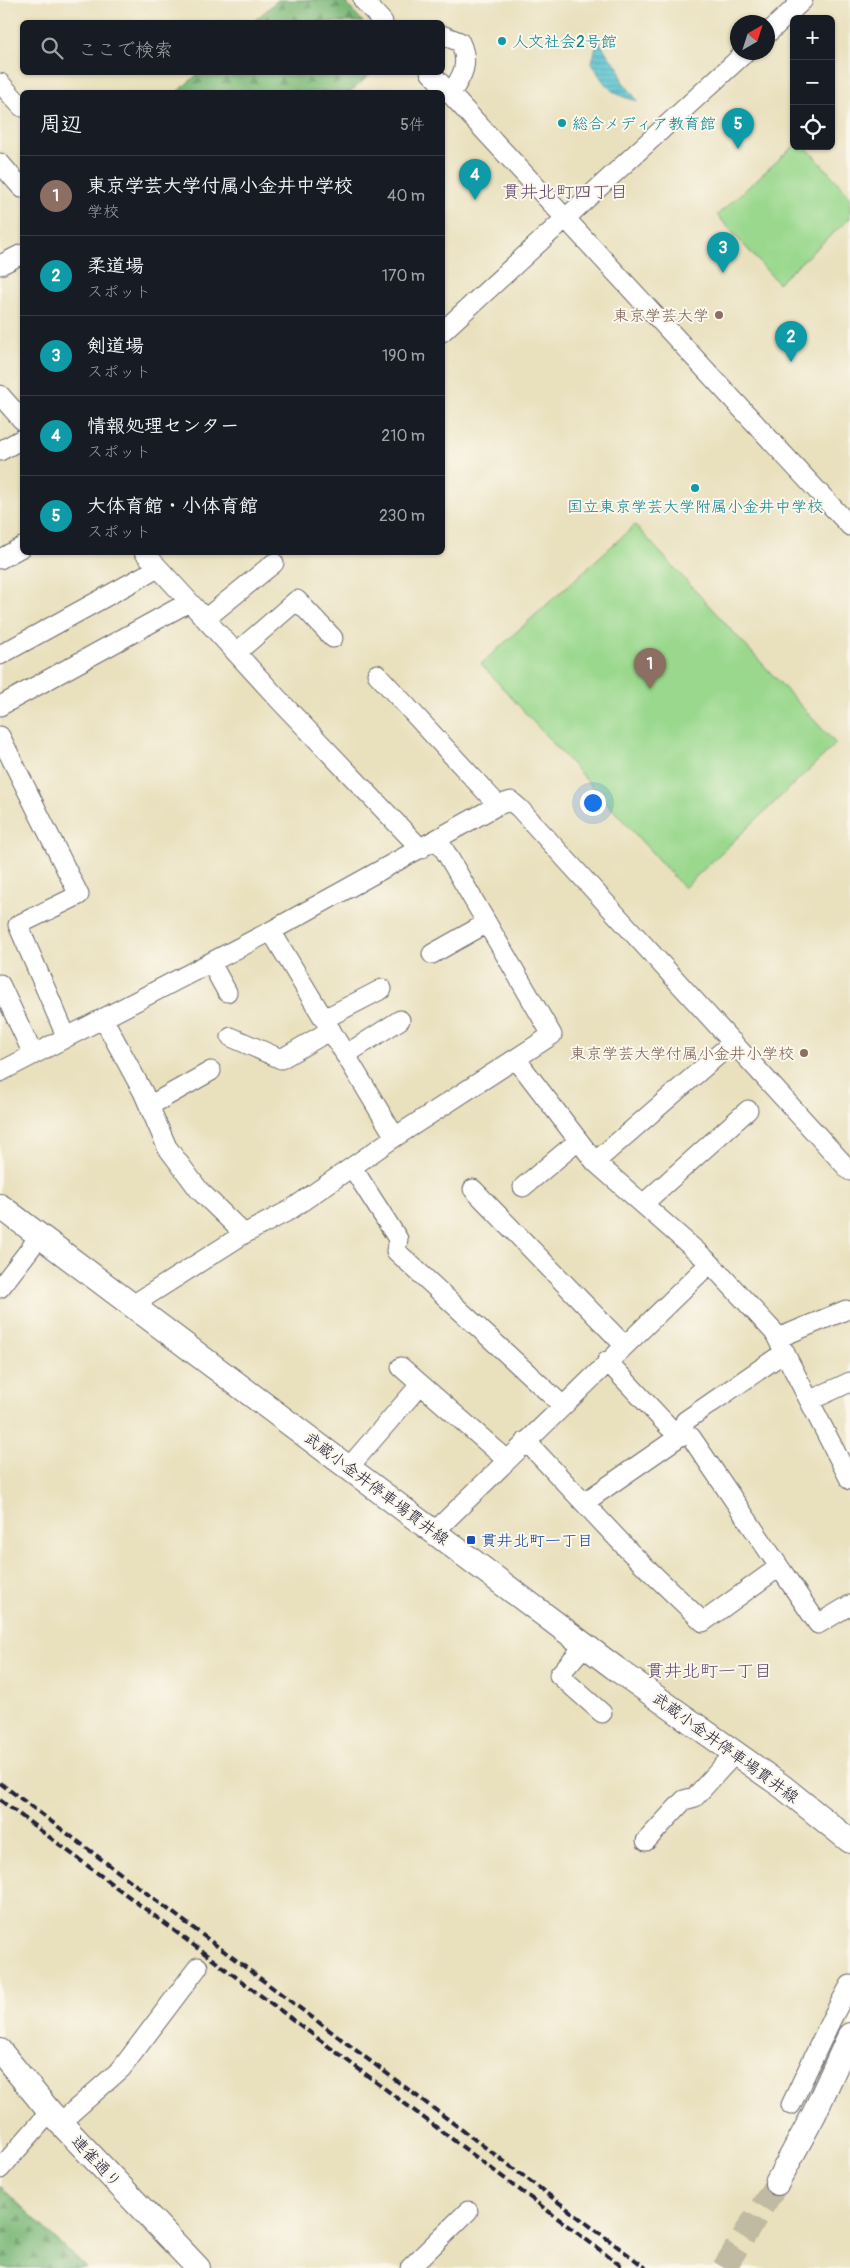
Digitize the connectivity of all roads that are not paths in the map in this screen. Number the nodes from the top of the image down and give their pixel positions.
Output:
1 (363, 0) edge
2 (803, 0) edge
3 (381, 20) edge
4 (775, 26) edge
5 (445, 35) edge
6 (737, 60) edge
7 (433, 75) edge
8 (0, 83) edge
9 (450, 94) junction
10 (20, 105) edge
11 (0, 163) edge
12 (20, 186) edge
13 (564, 220) junction
14 (20, 255) edge
15 (0, 265) edge
16 (445, 329) edge
17 (0, 395) edge
18 (20, 418) edge
19 (20, 440) edge
20 (0, 451) edge
21 (850, 526) edge
22 (20, 548) edge
23 (147, 555) edge
24 (0, 559) edge
25 (274, 563) dead end
26 (158, 568) junction
27 (189, 602) junction
28 (205, 619) junction
29 (333, 638) dead end
30 (236, 653) junction
31 (0, 655) edge
32 (377, 674) dead end
33 (0, 706) edge
34 (0, 736) edge
35 (498, 805) junction
36 (438, 839) junction
37 (421, 849) junction
38 (487, 923) junction
39 (271, 931) junction
40 (432, 954) dead end
41 (211, 963) junction
42 (0, 984) edge
43 (382, 989) dead end
44 (227, 992) dead end
45 (104, 1020) junction
46 (400, 1020) dead end
47 (327, 1025) junction
48 (66, 1036) junction
49 (231, 1037) dead end
50 (733, 1042) junction
51 (34, 1054) junction
52 (345, 1055) junction
53 (516, 1059) junction
54 (211, 1071) dead end
55 (0, 1072) edge
56 (149, 1106) junction
57 (748, 1110) dead end
58 (395, 1138) junction
59 (578, 1142) junction
60 (595, 1162) junction
61 (352, 1167) junction
62 (850, 1171) edge
63 (523, 1187) dead end
64 (473, 1189) dead end
65 (643, 1204) junction
66 (0, 1206) edge
67 (244, 1234) junction
68 (40, 1236) junction
69 (710, 1263) junction
70 (0, 1288) edge
71 (134, 1304) junction
72 (846, 1310) dead end
73 (624, 1344) junction
74 (782, 1345) junction
75 (607, 1361) junction
76 (401, 1367) dead end
77 (850, 1382) edge
78 (420, 1385) junction
79 (811, 1400) junction
80 (563, 1406) junction
81 (683, 1434) junction
82 (526, 1441) junction
83 (506, 1460) junction
84 (349, 1467) junction
85 (848, 1470) edge
86 (585, 1502) junction
87 (435, 1531) junction
88 (779, 1567) junction
89 (850, 1605) edge
90 (585, 1645) junction
91 (602, 1713) dead end
92 (736, 1752) junction
93 (646, 1841) dead end
94 (850, 1841) edge
95 (198, 1967) dead end
96 (850, 1985) edge
97 (850, 2035) edge
98 (0, 2051) edge
99 (791, 2105) dead end
100 (55, 2117) junction
101 (0, 2169) edge
102 (777, 2183) tunnel mouth
103 (468, 2211) dead end
104 (194, 2266) edge
105 (410, 2268) edge

1 - 3 street
2 - 4 street
5 - 9 street
6 - 13 street
7 - 9 street
8 - 10 street
9 - 13 street
11 - 12 street
13 - 16 street
13 - 21 street
14 - 15 street
17 - 18 street
19 - 20 street
22 - 24 street
23 - 26 street
25 - 28 street
26 - 27 street
26 - 31 street
27 - 28 street
27 - 33 street
28 - 30 street
29 - 30 street
30 - 37 street
32 - 35 street
34 - 48 street
35 - 36 street
35 - 50 street
36 - 37 street
36 - 38 street
37 - 39 street
38 - 40 street
38 - 53 street
39 - 41 street
39 - 47 street
41 - 44 street
41 - 45 street
42 - 51 street
43 - 47 street
45 - 48 street
45 - 56 street
46 - 52 street
47 - 49 street
47 - 52 street
48 - 51 street
50 - 60 street
50 - 62 street
51 - 55 street
52 - 58 street
53 - 58 street
53 - 59 street
54 - 56 street
56 - 67 street
57 - 65 street
58 - 61 street
59 - 60 street
59 - 63 street
60 - 65 street
61 - 67 street
61 - 80 street
64 - 73 street
65 - 69 street
66 - 68 main road, 武蔵小金井停車場貫井線
67 - 71 street
68 - 70 street
68 - 71 main road, 武蔵小金井停車場貫井線
69 - 73 street
69 - 74 street
71 - 84 main road, 武蔵小金井停車場貫井線
72 - 74 street
73 - 75 street
74 - 79 street
74 - 81 street
75 - 80 street
75 - 81 street
76 - 78 street
77 - 79 street
78 - 83 street
78 - 84 street
79 - 85 street
80 - 82 street
81 - 86 street
81 - 88 street
82 - 83 street
82 - 86 street
83 - 87 street
84 - 87 main road, 武蔵小金井停車場貫井線
86 - 88 street
87 - 90 main road, 武蔵小金井停車場貫井線
88 - 89 street
90 - 91 street
90 - 92 main road, 武蔵小金井停車場貫井線
92 - 93 street
92 - 94 main road, 武蔵小金井停車場貫井線
95 - 100 street
96 - 99 street
97 - 102 main road
98 - 100 main road, 連雀通り
100 - 101 street
100 - 104 main road, 連雀通り
103 - 105 street

